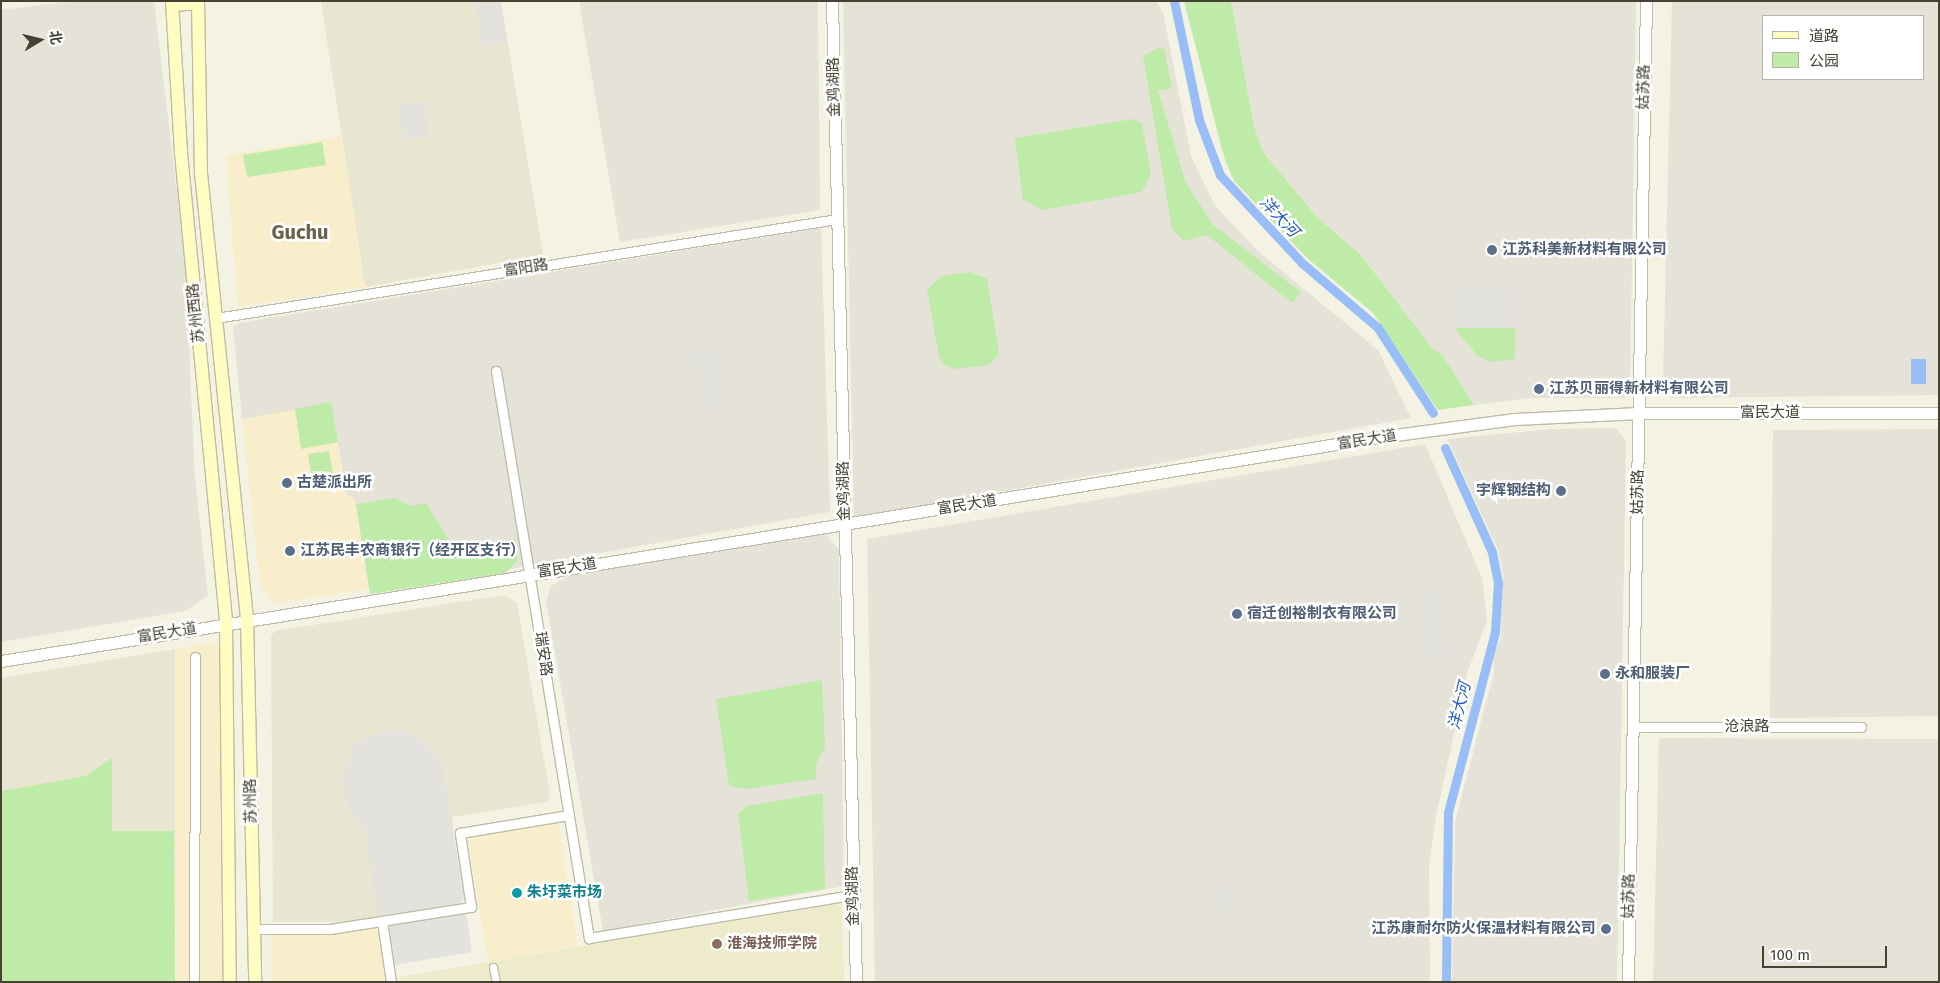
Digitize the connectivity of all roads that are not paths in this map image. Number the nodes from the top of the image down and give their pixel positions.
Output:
1 (832, 1) edge
2 (1646, 1) edge
3 (200, 2) edge
4 (172, 3) edge
5 (837, 219) junction
6 (216, 318) junction
7 (496, 371) dead end
8 (1639, 413) junction
9 (1939, 413) edge
10 (845, 524) junction
11 (529, 574) junction
12 (247, 620) junction
13 (226, 623) junction
14 (195, 657) dead end
15 (1, 661) edge
16 (1632, 727) junction
17 (1861, 727) dead end
18 (569, 815) junction
19 (854, 895) junction
20 (382, 921) junction
21 (254, 929) junction
22 (494, 968) dead end
23 (194, 982) edge
24 (230, 982) edge
25 (255, 982) edge
26 (391, 982) edge
27 (496, 982) edge
28 (856, 982) edge
29 (1628, 982) edge

1 - 5 street, 金鸡湖路
2 - 8 street, 姑苏路
3 - 4 main road
3 - 6 main road, 苏州西路
4 - 13 main road, 苏州西路
5 - 6 street, 富阳路
5 - 10 street, 金鸡湖路
6 - 12 main road, 苏州西路
7 - 11 street, 瑞安路
8 - 9 street, 富民大道
8 - 10 street, 富民大道
8 - 16 street, 姑苏路
10 - 11 street, 富民大道
10 - 19 street, 金鸡湖路
11 - 12 street, 富民大道
11 - 18 street, 瑞安路
12 - 13 street, 富民大道
12 - 21 main road, 苏州路
13 - 15 street, 富民大道
13 - 24 main road, 苏州路
14 - 23 street
16 - 17 street, 沧浪路
16 - 29 street, 姑苏路
18 - 19 street, 瑞安路
18 - 20 street
19 - 28 street, 金鸡湖路
20 - 21 street
20 - 26 street
21 - 25 main road, 苏州路
22 - 27 street

